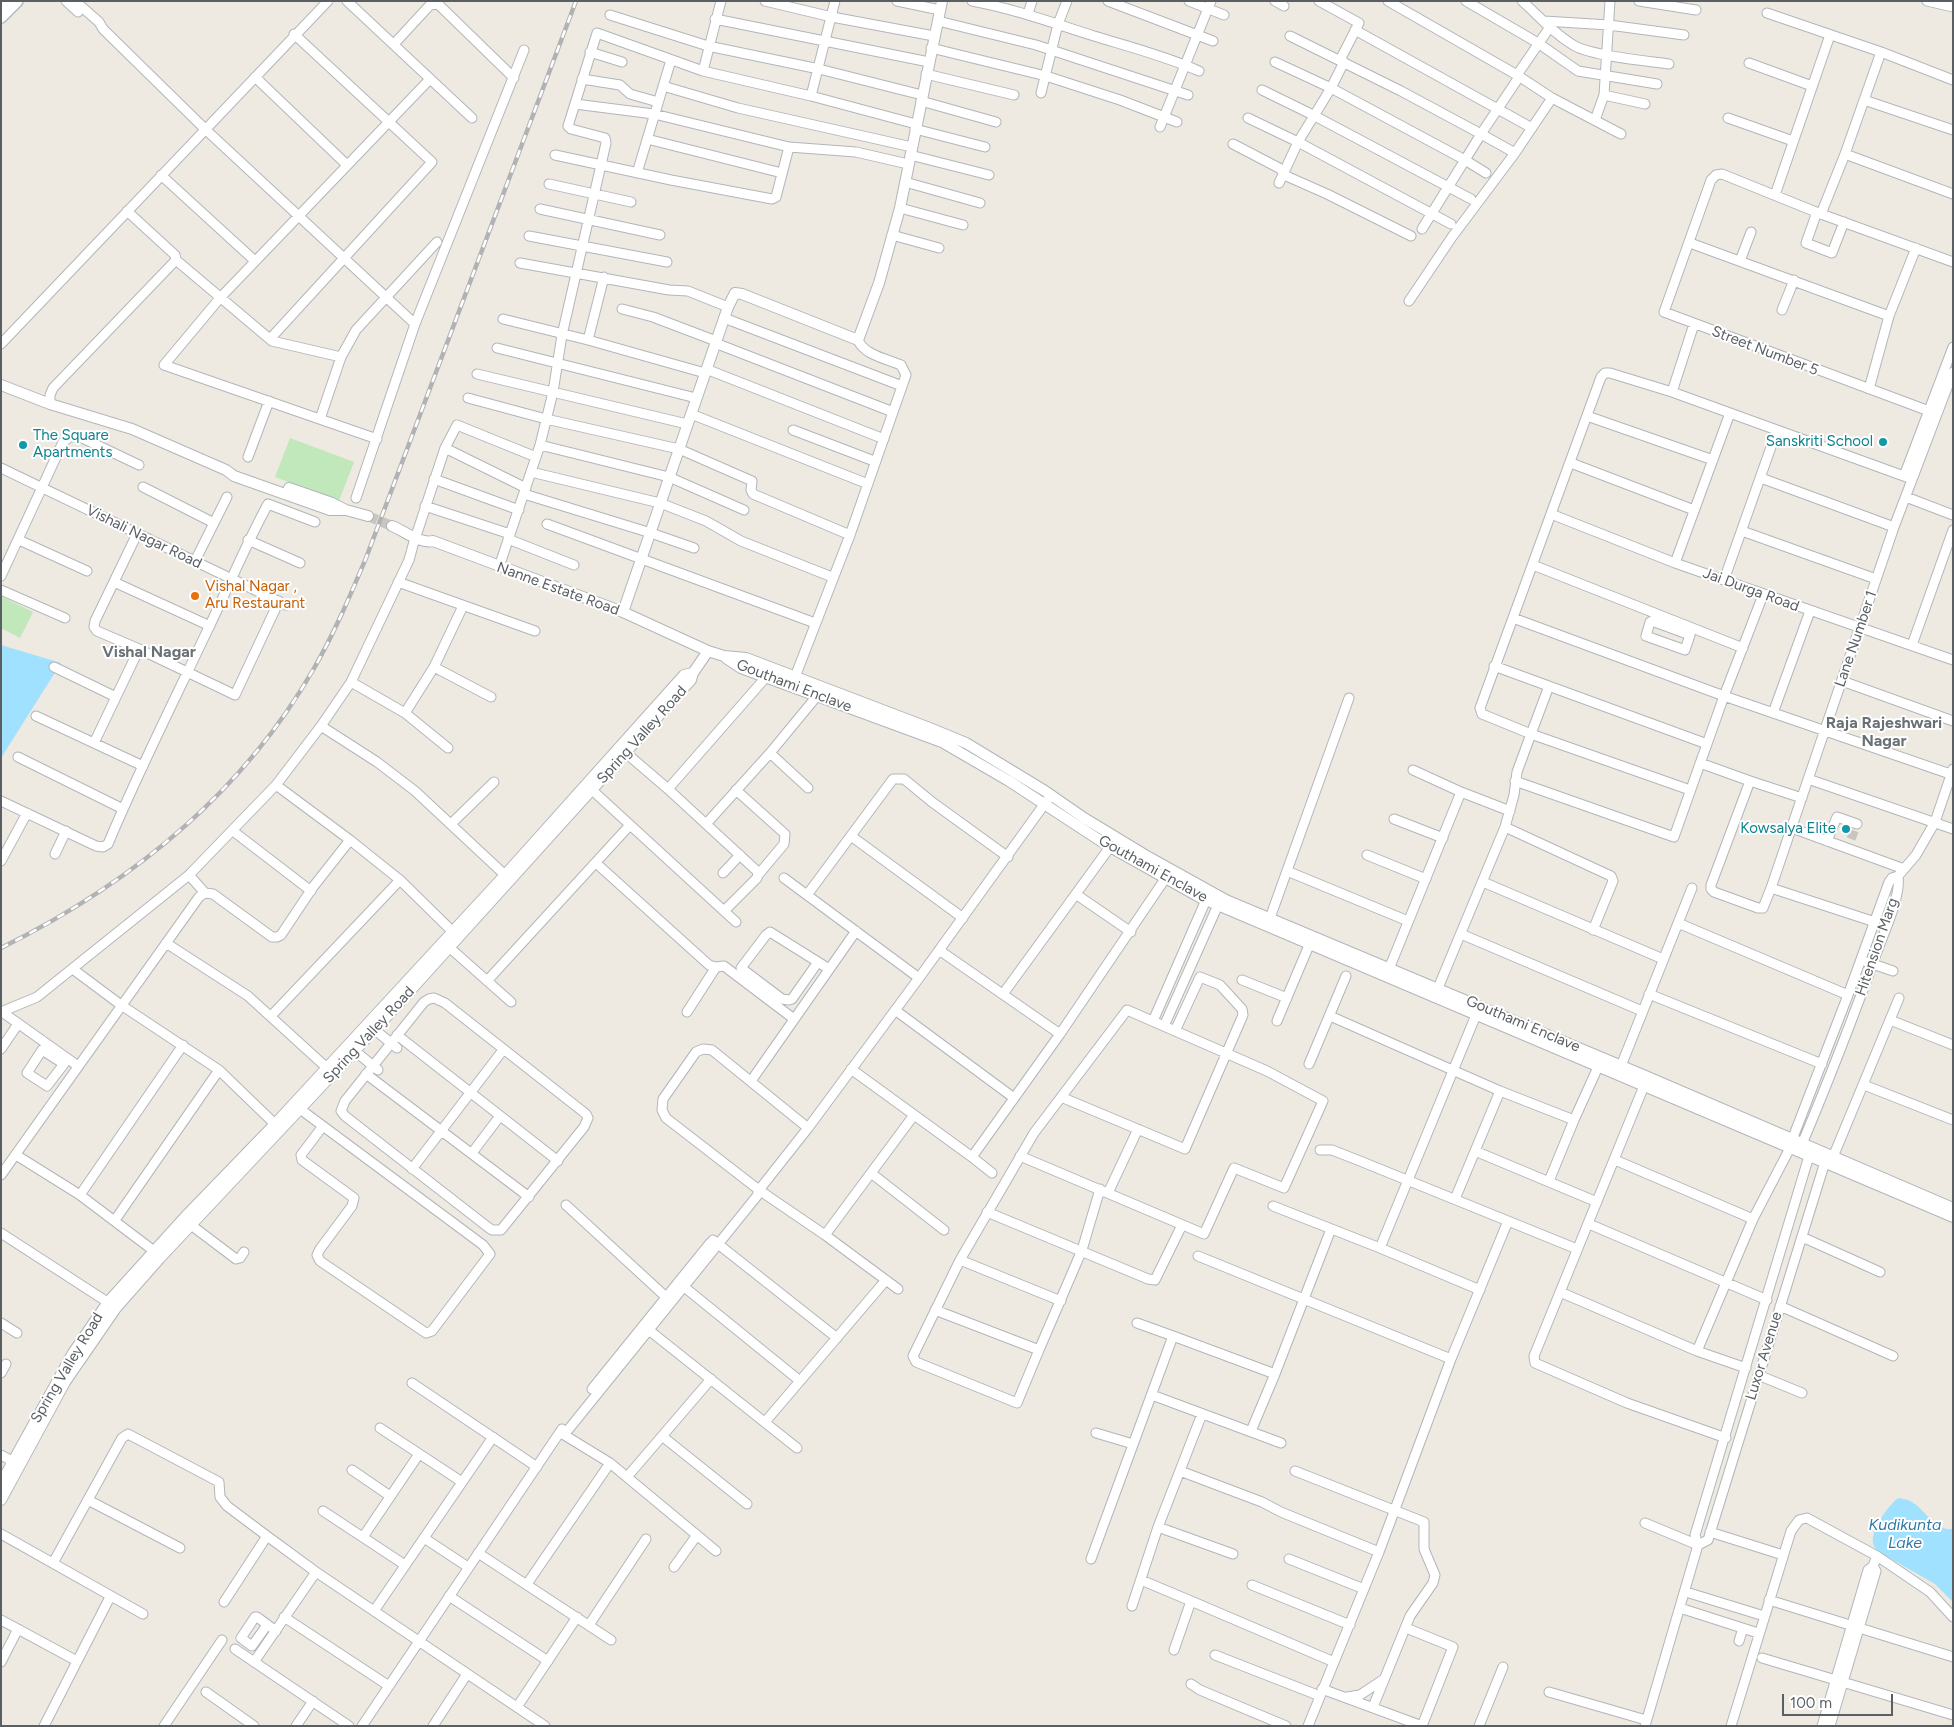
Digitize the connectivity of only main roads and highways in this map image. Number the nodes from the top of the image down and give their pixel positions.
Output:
1 (17, 1) edge
2 (1, 18) edge

1 - 2 main road

